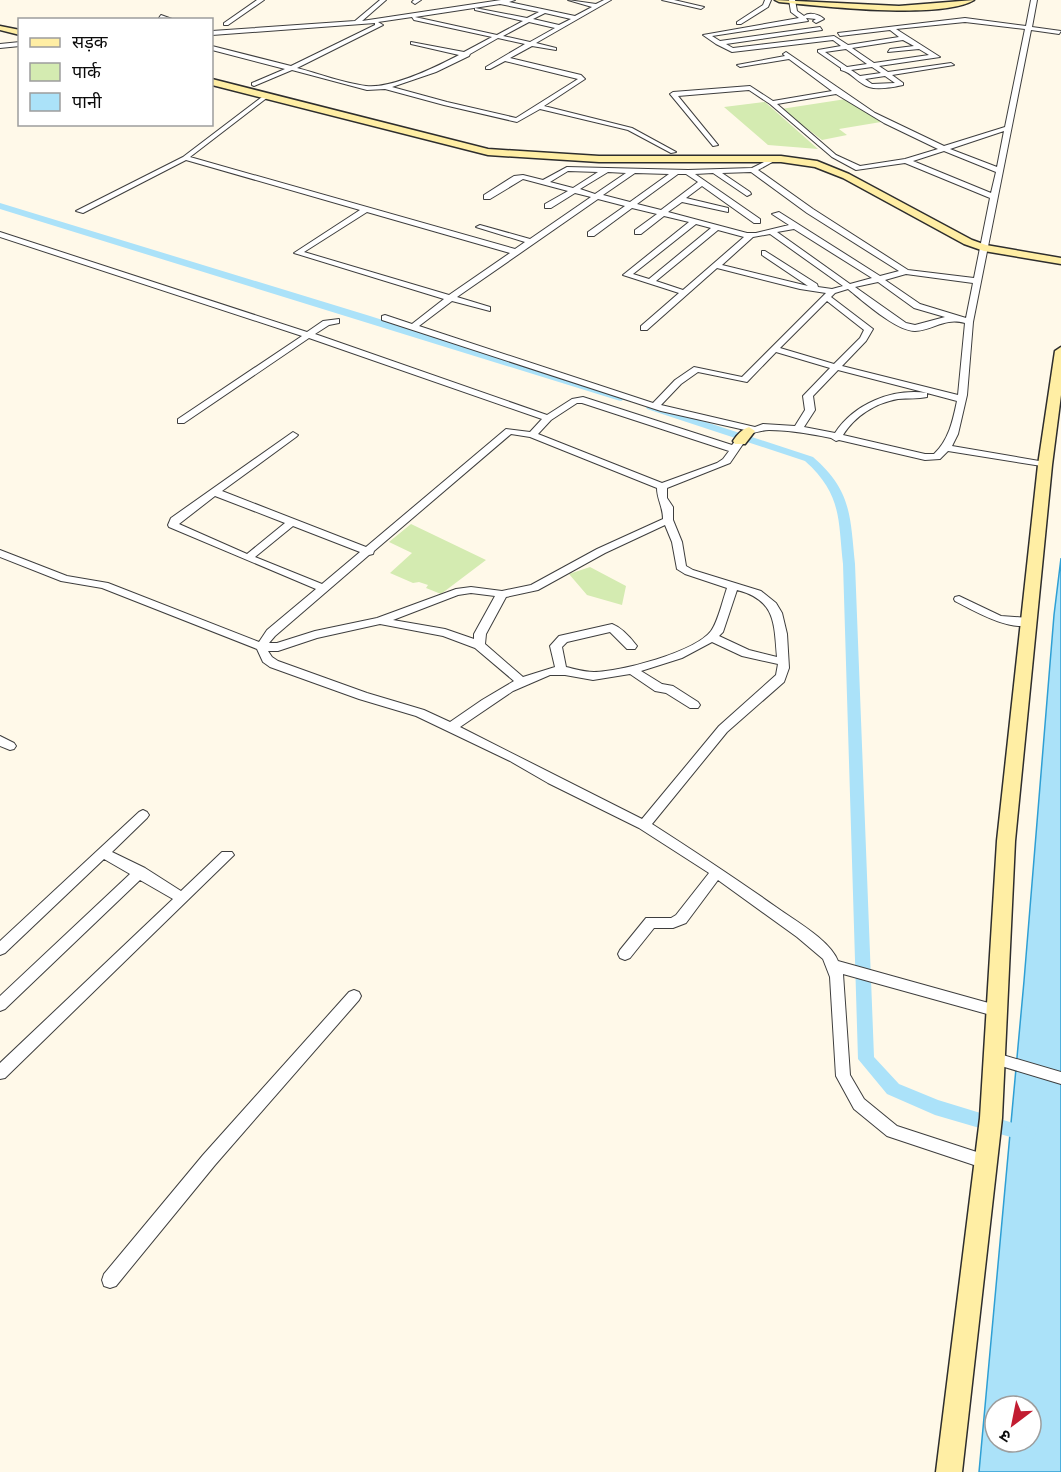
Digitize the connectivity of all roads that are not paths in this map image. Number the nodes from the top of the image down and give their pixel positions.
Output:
1 (261, 0) edge
2 (383, 0) edge
3 (512, 0) edge
4 (573, 0) edge
5 (608, 0) edge
6 (667, 0) edge
7 (768, 0) edge
8 (779, 0) edge
9 (791, 0) edge
10 (970, 0) edge
11 (1034, 0) edge
12 (817, 1) edge
13 (500, 2) junction
14 (597, 6) junction
15 (470, 7) junction
16 (701, 7) dead end
17 (543, 12) junction
18 (407, 16) junction
19 (804, 16) junction
20 (161, 17) dead end
21 (164, 18) edge
22 (576, 18) junction
23 (529, 20) junction
24 (0, 21) edge
25 (791, 21) junction
26 (369, 22) junction
27 (356, 23) junction
28 (739, 23) dead end
29 (226, 24) dead end
30 (764, 25) junction
31 (18, 26) edge
32 (560, 27) junction
33 (0, 28) edge
34 (820, 29) junction
35 (891, 29) junction
36 (731, 30) junction
37 (1028, 30) junction
38 (213, 31) edge
39 (806, 31) junction
40 (18, 32) edge
41 (1059, 32) dead end
42 (864, 33) junction
43 (779, 35) junction
44 (836, 35) junction
45 (498, 37) junction
46 (904, 38) junction
47 (747, 39) junction
48 (819, 40) junction
49 (808, 41) junction
50 (878, 42) junction
51 (413, 43) dead end
52 (718, 43) junction
53 (18, 44) edge
54 (531, 44) junction
55 (792, 44) junction
56 (0, 46) edge
57 (847, 46) junction
58 (760, 47) junction
59 (920, 47) junction
60 (554, 49) dead end
61 (214, 50) edge
62 (890, 51) junction
63 (820, 52) junction
64 (467, 55) junction
65 (935, 56) junction
66 (505, 59) junction
67 (904, 60) junction
68 (873, 64) junction
69 (740, 65) dead end
70 (292, 68) junction
71 (488, 68) dead end
72 (843, 69) junction
73 (920, 69) junction
74 (213, 74) edge
75 (886, 74) junction
76 (857, 78) junction
77 (213, 82) edge
78 (254, 84) junction
79 (386, 87) junction
80 (830, 87) junction
81 (799, 91) dead end
82 (837, 92) junction
83 (266, 96) junction
84 (772, 103) junction
85 (537, 106) junction
86 (1008, 128) junction
87 (715, 144) dead end
88 (945, 149) junction
89 (674, 152) junction
90 (185, 158) junction
91 (774, 159) junction
92 (906, 161) junction
93 (607, 170) junction
94 (634, 170) junction
95 (753, 170) junction
96 (714, 171) junction
97 (1000, 171) junction
98 (676, 172) junction
99 (688, 172) junction
100 (545, 182) junction
101 (701, 183) junction
102 (574, 190) junction
103 (747, 194) dead end
104 (993, 196) junction
105 (487, 197) dead end
106 (597, 197) junction
107 (681, 199) junction
108 (548, 206) dead end
109 (629, 206) junction
110 (365, 210) junction
111 (725, 210) dead end
112 (80, 211) dead end
113 (662, 214) junction
114 (776, 214) dead end
115 (757, 221) dead end
116 (694, 222) junction
117 (795, 226) junction
118 (480, 227) dead end
119 (717, 228) junction
120 (638, 232) dead end
121 (772, 232) junction
122 (0, 234) edge
123 (591, 234) dead end
124 (751, 235) junction
125 (532, 242) junction
126 (984, 243) junction
127 (516, 252) junction
128 (765, 253) dead end
129 (1061, 254) edge
130 (1061, 261) edge
131 (718, 266) junction
132 (906, 272) junction
133 (879, 279) junction
134 (978, 281) junction
135 (650, 282) junction
136 (850, 287) junction
137 (686, 293) junction
138 (826, 293) junction
139 (449, 298) junction
140 (487, 309) dead end
141 (386, 318) dead end
142 (952, 318) junction
143 (336, 321) dead end
144 (969, 322) junction
145 (412, 327) junction
146 (644, 328) dead end
147 (308, 335) junction
148 (774, 349) junction
149 (1061, 351) edge
150 (836, 367) junction
151 (956, 398) junction
152 (655, 406) junction
153 (548, 418) junction
154 (181, 421) dead end
155 (798, 429) junction
156 (293, 435) dead end
157 (532, 435) junction
158 (744, 438) junction
159 (836, 438) junction
160 (947, 448) junction
161 (1045, 465) junction
162 (662, 486) junction
163 (214, 492) junction
164 (668, 520) junction
165 (291, 523) junction
166 (369, 552) junction
167 (0, 553) edge
168 (248, 558) junction
169 (733, 586) junction
170 (325, 589) junction
171 (502, 594) junction
172 (959, 599) dead end
173 (380, 621) junction
174 (1028, 622) junction
175 (713, 638) junction
176 (478, 645) junction
177 (631, 646) dead end
178 (261, 647) junction
179 (783, 662) junction
180 (561, 670) junction
181 (633, 671) junction
182 (522, 682) junction
183 (694, 705) dead end
184 (452, 727) junction
185 (143, 815) dead end
186 (644, 825) junction
187 (104, 853) junction
188 (227, 855) dead end
189 (140, 872) junction
190 (717, 872) junction
191 (182, 898) junction
192 (0, 949) edge
193 (625, 954) dead end
194 (834, 966) junction
195 (354, 996) dead end
196 (0, 1005) edge
197 (998, 1011) junction
198 (996, 1059) junction
199 (0, 1073) edge
200 (1061, 1078) edge
201 (986, 1162) junction
202 (110, 1280) dead end
203 (949, 1472) edge

1 - 29 street
2 - 27 street
3 - 13 street
4 - 14 street
5 - 14 street
6 - 16 street
7 - 28 street
8 - 9 street
9 - 12 street
9 - 19 street
10 - 12 street
11 - 37 street
13 - 15 street
13 - 17 street
14 - 22 street
15 - 18 street
15 - 23 street
17 - 22 street
17 - 23 street
18 - 26 street
18 - 45 street
19 - 25 street
19 - 34 street
19 - 44 street
20 - 21 street
22 - 32 street
23 - 32 street
23 - 45 street
24 - 31 street
25 - 30 street
25 - 39 street
26 - 27 street
26 - 70 street
27 - 38 street
30 - 36 street
30 - 43 street
32 - 54 street
33 - 40 street
34 - 39 street
34 - 44 street
35 - 37 street
35 - 42 street
35 - 44 street
35 - 46 street
36 - 47 street
36 - 52 street
37 - 41 street
37 - 86 street
39 - 43 street
39 - 48 street
42 - 44 street
42 - 50 street
43 - 47 street
43 - 55 street
44 - 48 street
44 - 57 street
45 - 54 street
45 - 64 street
46 - 50 street
46 - 59 street
47 - 52 street
47 - 58 street
48 - 49 street
49 - 55 street
49 - 63 street
50 - 57 street
50 - 62 street
51 - 64 street
52 - 58 street
53 - 56 street
54 - 60 street
54 - 66 street
55 - 58 street
57 - 63 street
57 - 68 street
59 - 62 street
59 - 65 street
61 - 70 street
62 - 67 street
63 - 72 street
64 - 79 street
65 - 67 street
65 - 73 street
66 - 71 street
66 - 85 street
67 - 68 street
67 - 73 street
68 - 72 street
68 - 75 street
69 - 80 street
70 - 78 street
70 - 79 street
72 - 76 street
73 - 75 street
74 - 78 street
75 - 76 street
75 - 76 street
77 - 83 street
78 - 89 street
79 - 85 street
80 - 81 street
80 - 82 street
82 - 84 street
82 - 88 street
83 - 90 street
83 - 91 street
84 - 87 street
84 - 92 street
85 - 89 street
86 - 88 street
86 - 97 street
88 - 92 street
88 - 97 street
89 - 126 street
90 - 110 street
90 - 112 street
91 - 95 street
91 - 126 street
92 - 104 street
93 - 94 street
93 - 100 street
93 - 102 street
94 - 98 street
94 - 106 street
95 - 96 street
95 - 132 street
96 - 99 street
96 - 103 street
97 - 104 street
98 - 99 street
98 - 109 street
99 - 101 street
100 - 102 street
100 - 105 street
101 - 107 street
101 - 115 street
102 - 106 street
102 - 108 street
104 - 126 street
106 - 109 street
106 - 125 street
107 - 111 street
107 - 113 street
109 - 113 street
109 - 123 street
110 - 127 street
110 - 139 street
113 - 116 street
113 - 120 street
114 - 117 street
116 - 119 street
116 - 135 street
117 - 121 street
117 - 133 street
118 - 125 street
119 - 124 street
119 - 135 street
121 - 124 street
121 - 136 street
122 - 147 street
124 - 131 street
125 - 127 street
126 - 129 street
126 - 130 street
126 - 134 street
127 - 139 street
128 - 138 street
131 - 137 street
131 - 138 street
132 - 133 street
132 - 134 street
133 - 136 street
133 - 142 street
134 - 144 street
135 - 137 street
136 - 138 street
136 - 142 street
137 - 146 street
138 - 148 street
138 - 150 street
139 - 140 street
139 - 145 street
141 - 145 street
142 - 144 street
143 - 147 street
144 - 151 street
145 - 152 street
147 - 153 street
147 - 154 street
148 - 150 street
148 - 152 street
149 - 161 street
150 - 151 street
150 - 155 street
151 - 159 street
151 - 160 street
152 - 158 street
153 - 157 street
153 - 158 street
155 - 158 street
155 - 159 street
156 - 163 street
157 - 162 street
157 - 166 street
158 - 162 street
159 - 160 street
160 - 161 street
161 - 174 street
162 - 164 street
163 - 165 street
163 - 168 street
164 - 169 street
164 - 171 street
165 - 166 street
165 - 168 street
166 - 170 street
167 - 178 street
168 - 170 street
169 - 175 street
169 - 179 street
170 - 178 street
171 - 173 street
171 - 176 street
172 - 174 street
173 - 176 street
173 - 178 street
174 - 197 street
175 - 179 street
175 - 181 street
176 - 182 street
177 - 180 street
178 - 184 street
179 - 186 street
180 - 181 street
180 - 182 street
181 - 183 street
182 - 184 street
184 - 186 street
185 - 187 street
186 - 190 street
187 - 189 street
187 - 192 street
188 - 191 street
189 - 191 street
189 - 196 street
190 - 193 street
190 - 194 street
191 - 199 street
194 - 197 street
194 - 201 street
195 - 202 street
197 - 198 street
198 - 200 street
198 - 201 street
201 - 203 street

